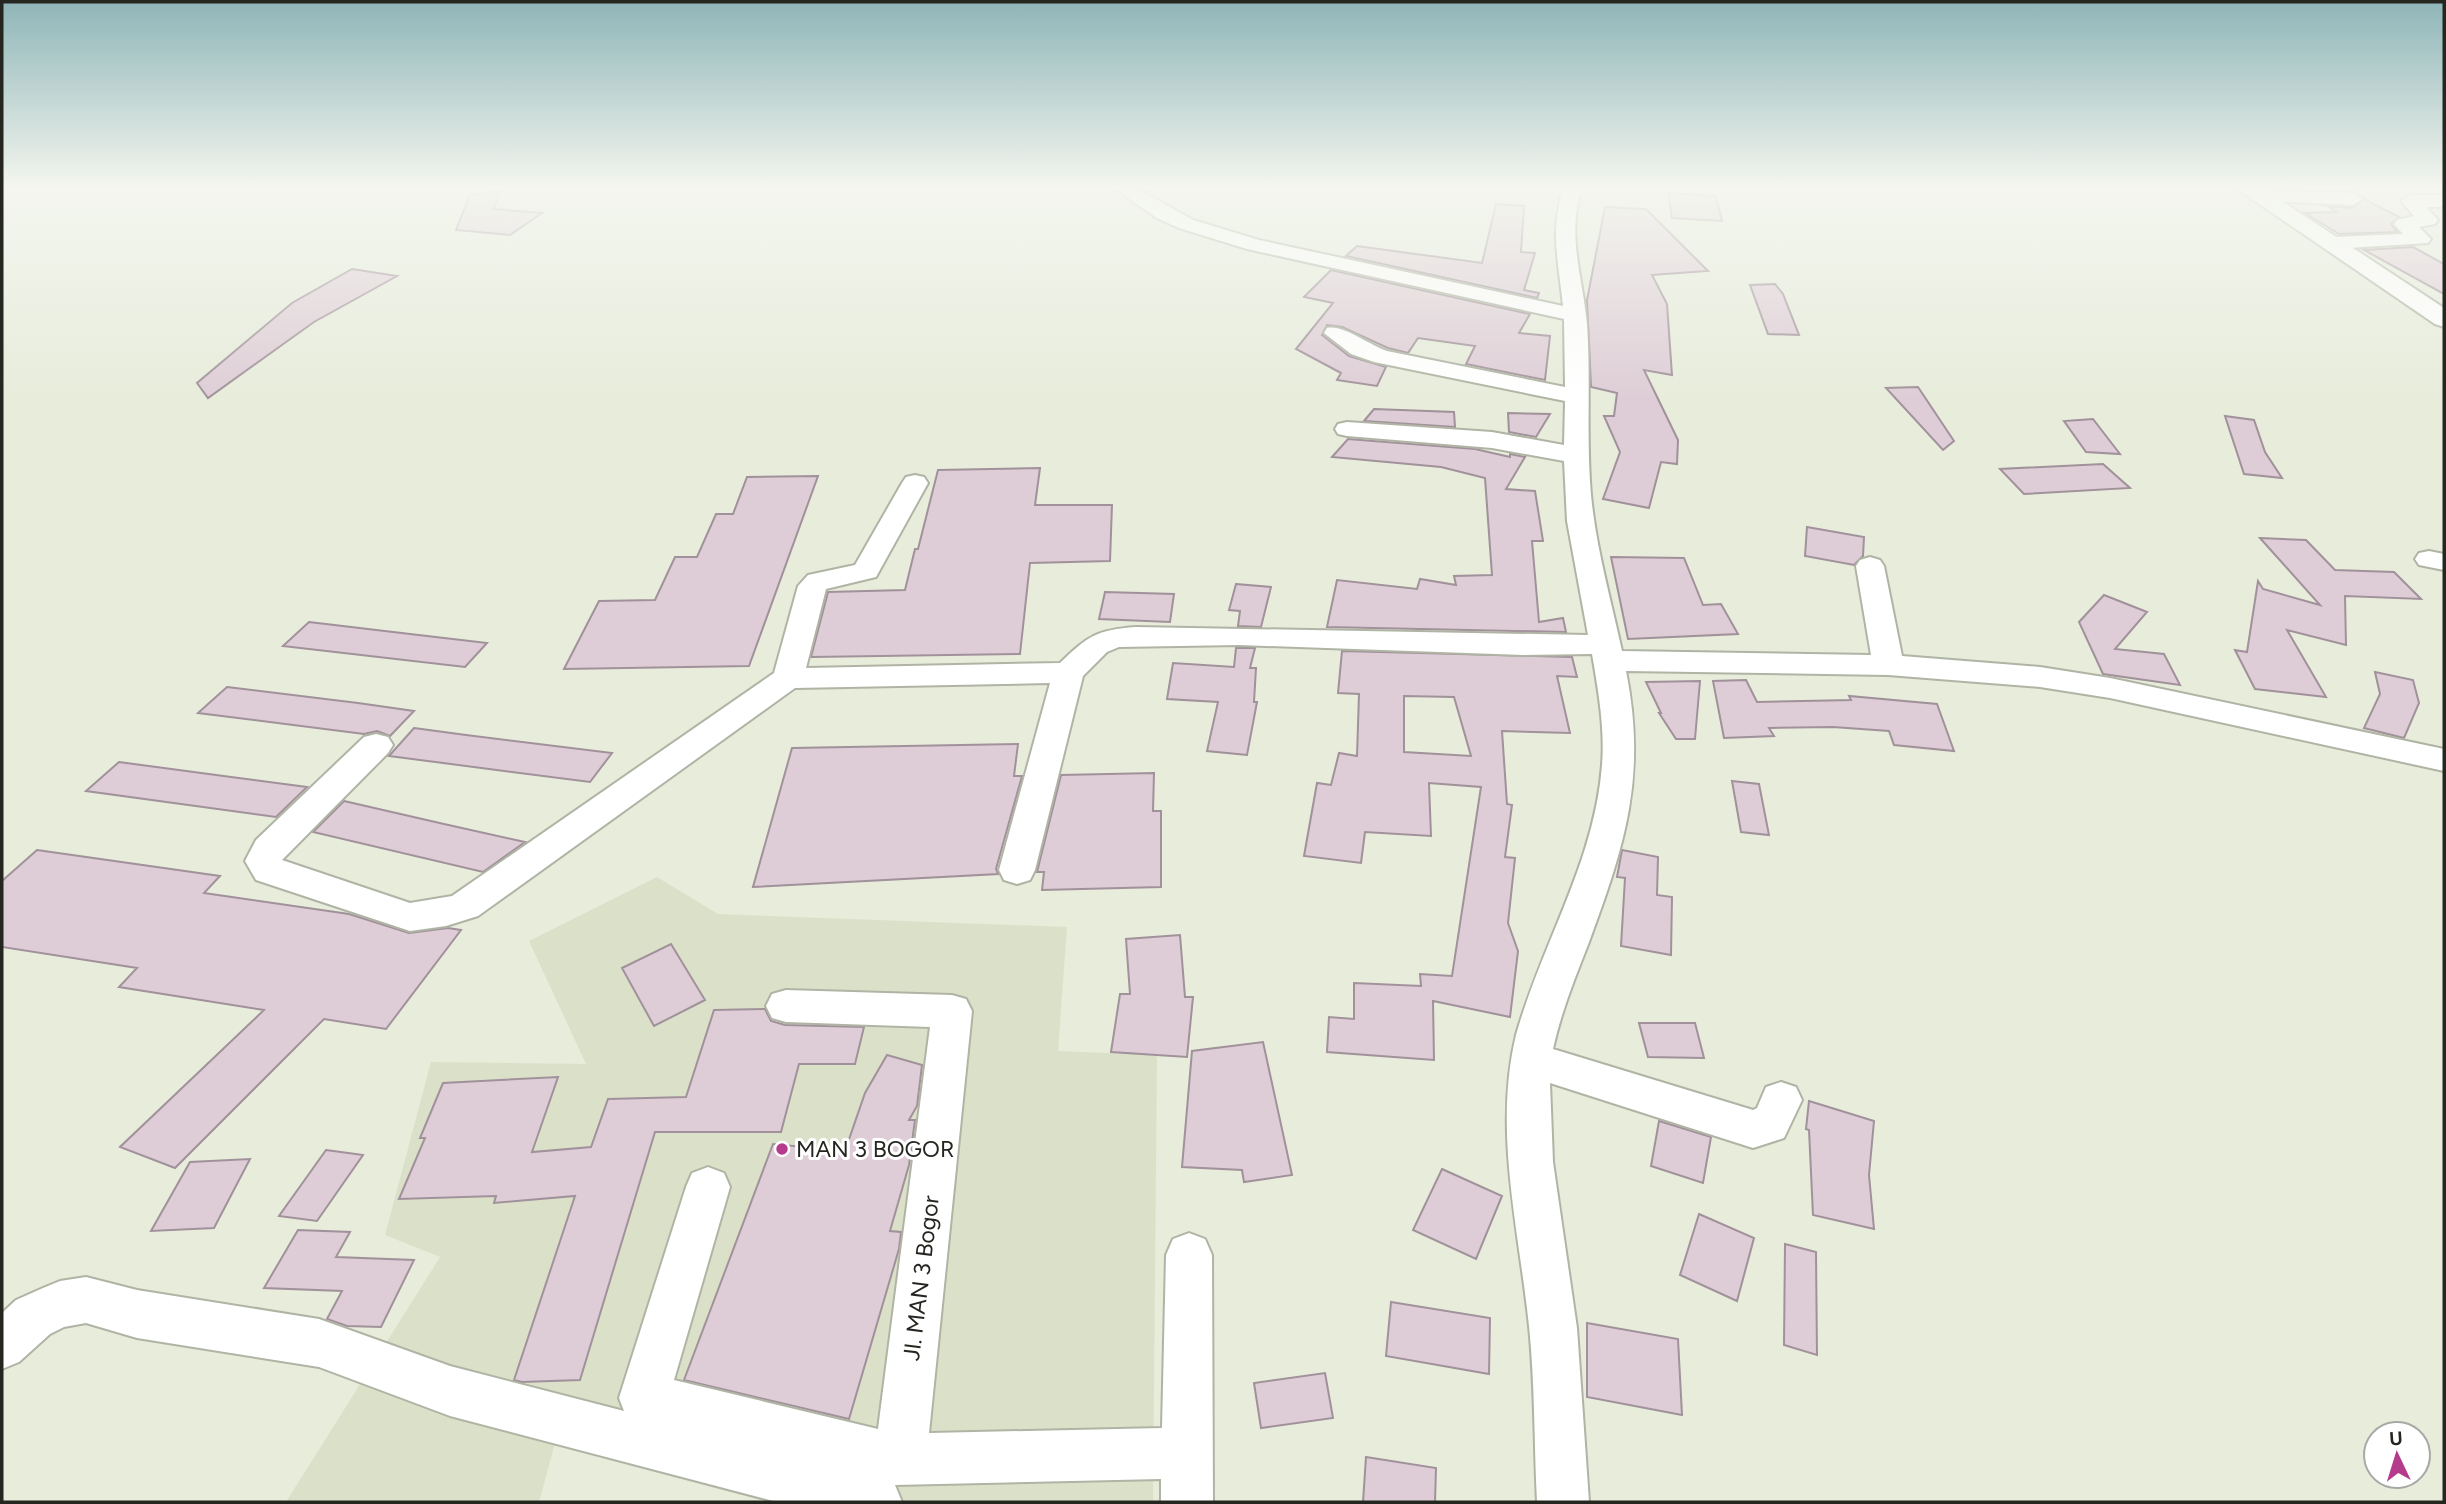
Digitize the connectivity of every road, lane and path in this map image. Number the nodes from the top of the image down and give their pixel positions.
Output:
1 (1314, 258) edge
2 (1568, 258) edge
3 (2354, 258) edge
4 (1575, 315) junction
5 (2444, 319) edge
6 (1335, 333) dead end
7 (1576, 396) junction
8 (1347, 429) dead end
9 (1575, 455) junction
10 (915, 483) dead end
11 (1870, 566) dead end
12 (1606, 653) junction
13 (1888, 665) junction
14 (1068, 673) junction
15 (788, 678) junction
16 (376, 744) dead end
17 (2444, 760) edge
18 (1017, 870) dead end
19 (786, 1006) dead end
20 (1532, 1060) junction
21 (1781, 1100) dead end
22 (708, 1187) dead end
23 (1189, 1255) dead end
24 (2, 1345) edge
25 (1188, 1453) junction
26 (900, 1460) junction
27 (876, 1502) edge
28 (1186, 1502) edge
29 (1563, 1502) edge

1 - 4 street
2 - 4 street
3 - 5 main road
4 - 7 street
6 - 7 street
7 - 9 street
8 - 9 street
9 - 12 street
10 - 15 street
11 - 13 street
12 - 13 street
12 - 14 street
12 - 20 street
13 - 17 street
14 - 15 street
14 - 18 street
15 - 16 street
19 - 26 street, Jl. MAN 3 Bogor
20 - 21 street
20 - 29 street
22 - 26 street
23 - 25 street
24 - 27 street
25 - 26 street
25 - 28 street

